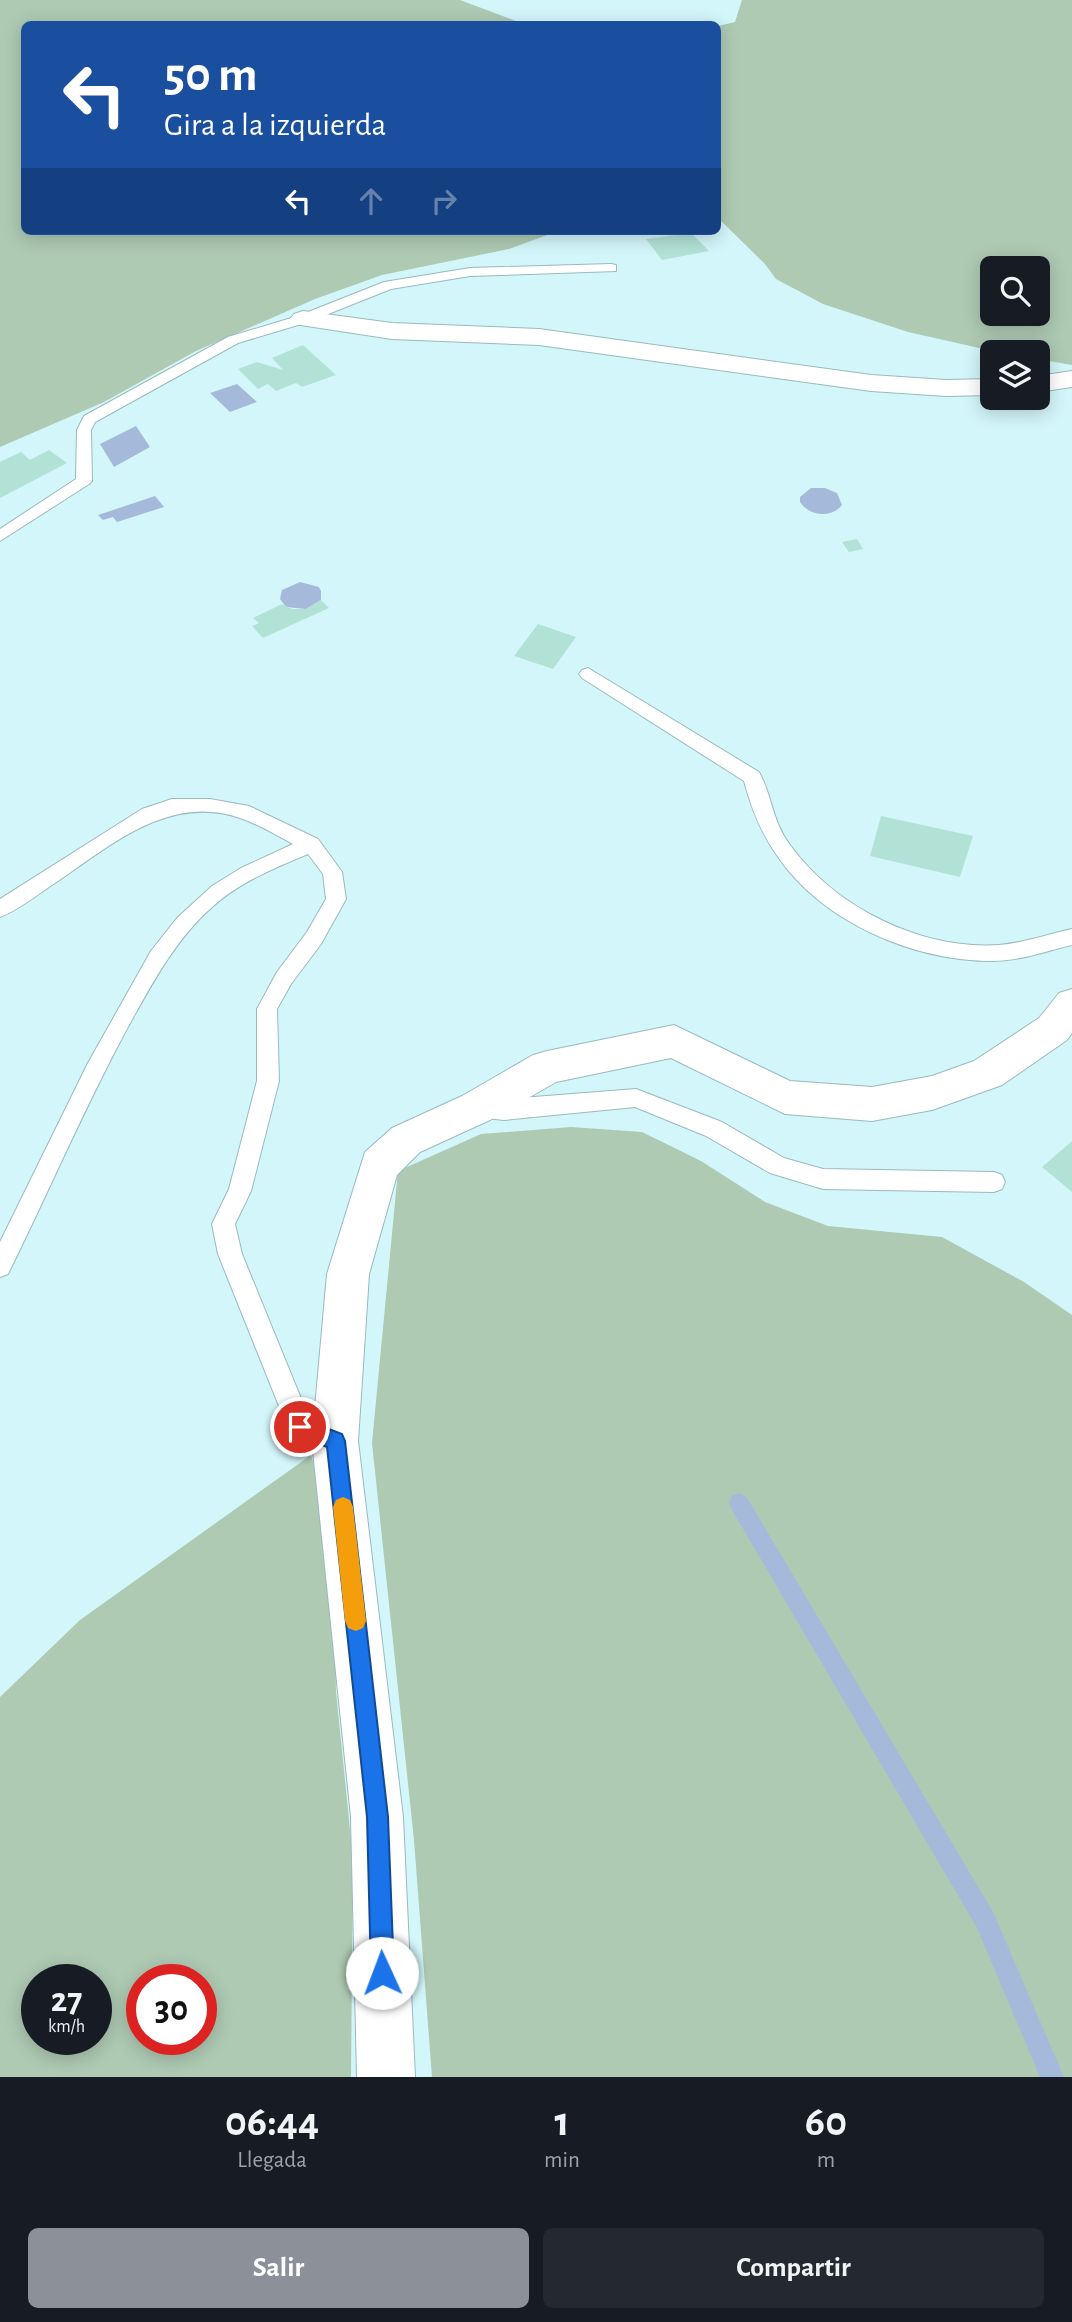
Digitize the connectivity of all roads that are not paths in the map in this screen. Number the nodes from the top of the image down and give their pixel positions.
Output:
1 (611, 268) dead end
2 (303, 319) junction
3 (1072, 379) edge
4 (1050, 382) edge
5 (980, 387) edge
6 (0, 536) edge
7 (588, 674) dead end
8 (311, 844) junction
9 (0, 909) edge
10 (1072, 937) edge
11 (1072, 1004) edge
12 (475, 1108) junction
13 (994, 1182) dead end
14 (0, 1266) edge
15 (335, 1441) junction
16 (386, 2077) edge

1 - 2 lane
2 - 5 street
2 - 6 lane
3 - 4 street
7 - 10 lane
8 - 9 lane
8 - 14 lane
8 - 15 lane
11 - 12 street
12 - 13 lane
12 - 15 street
15 - 16 street

